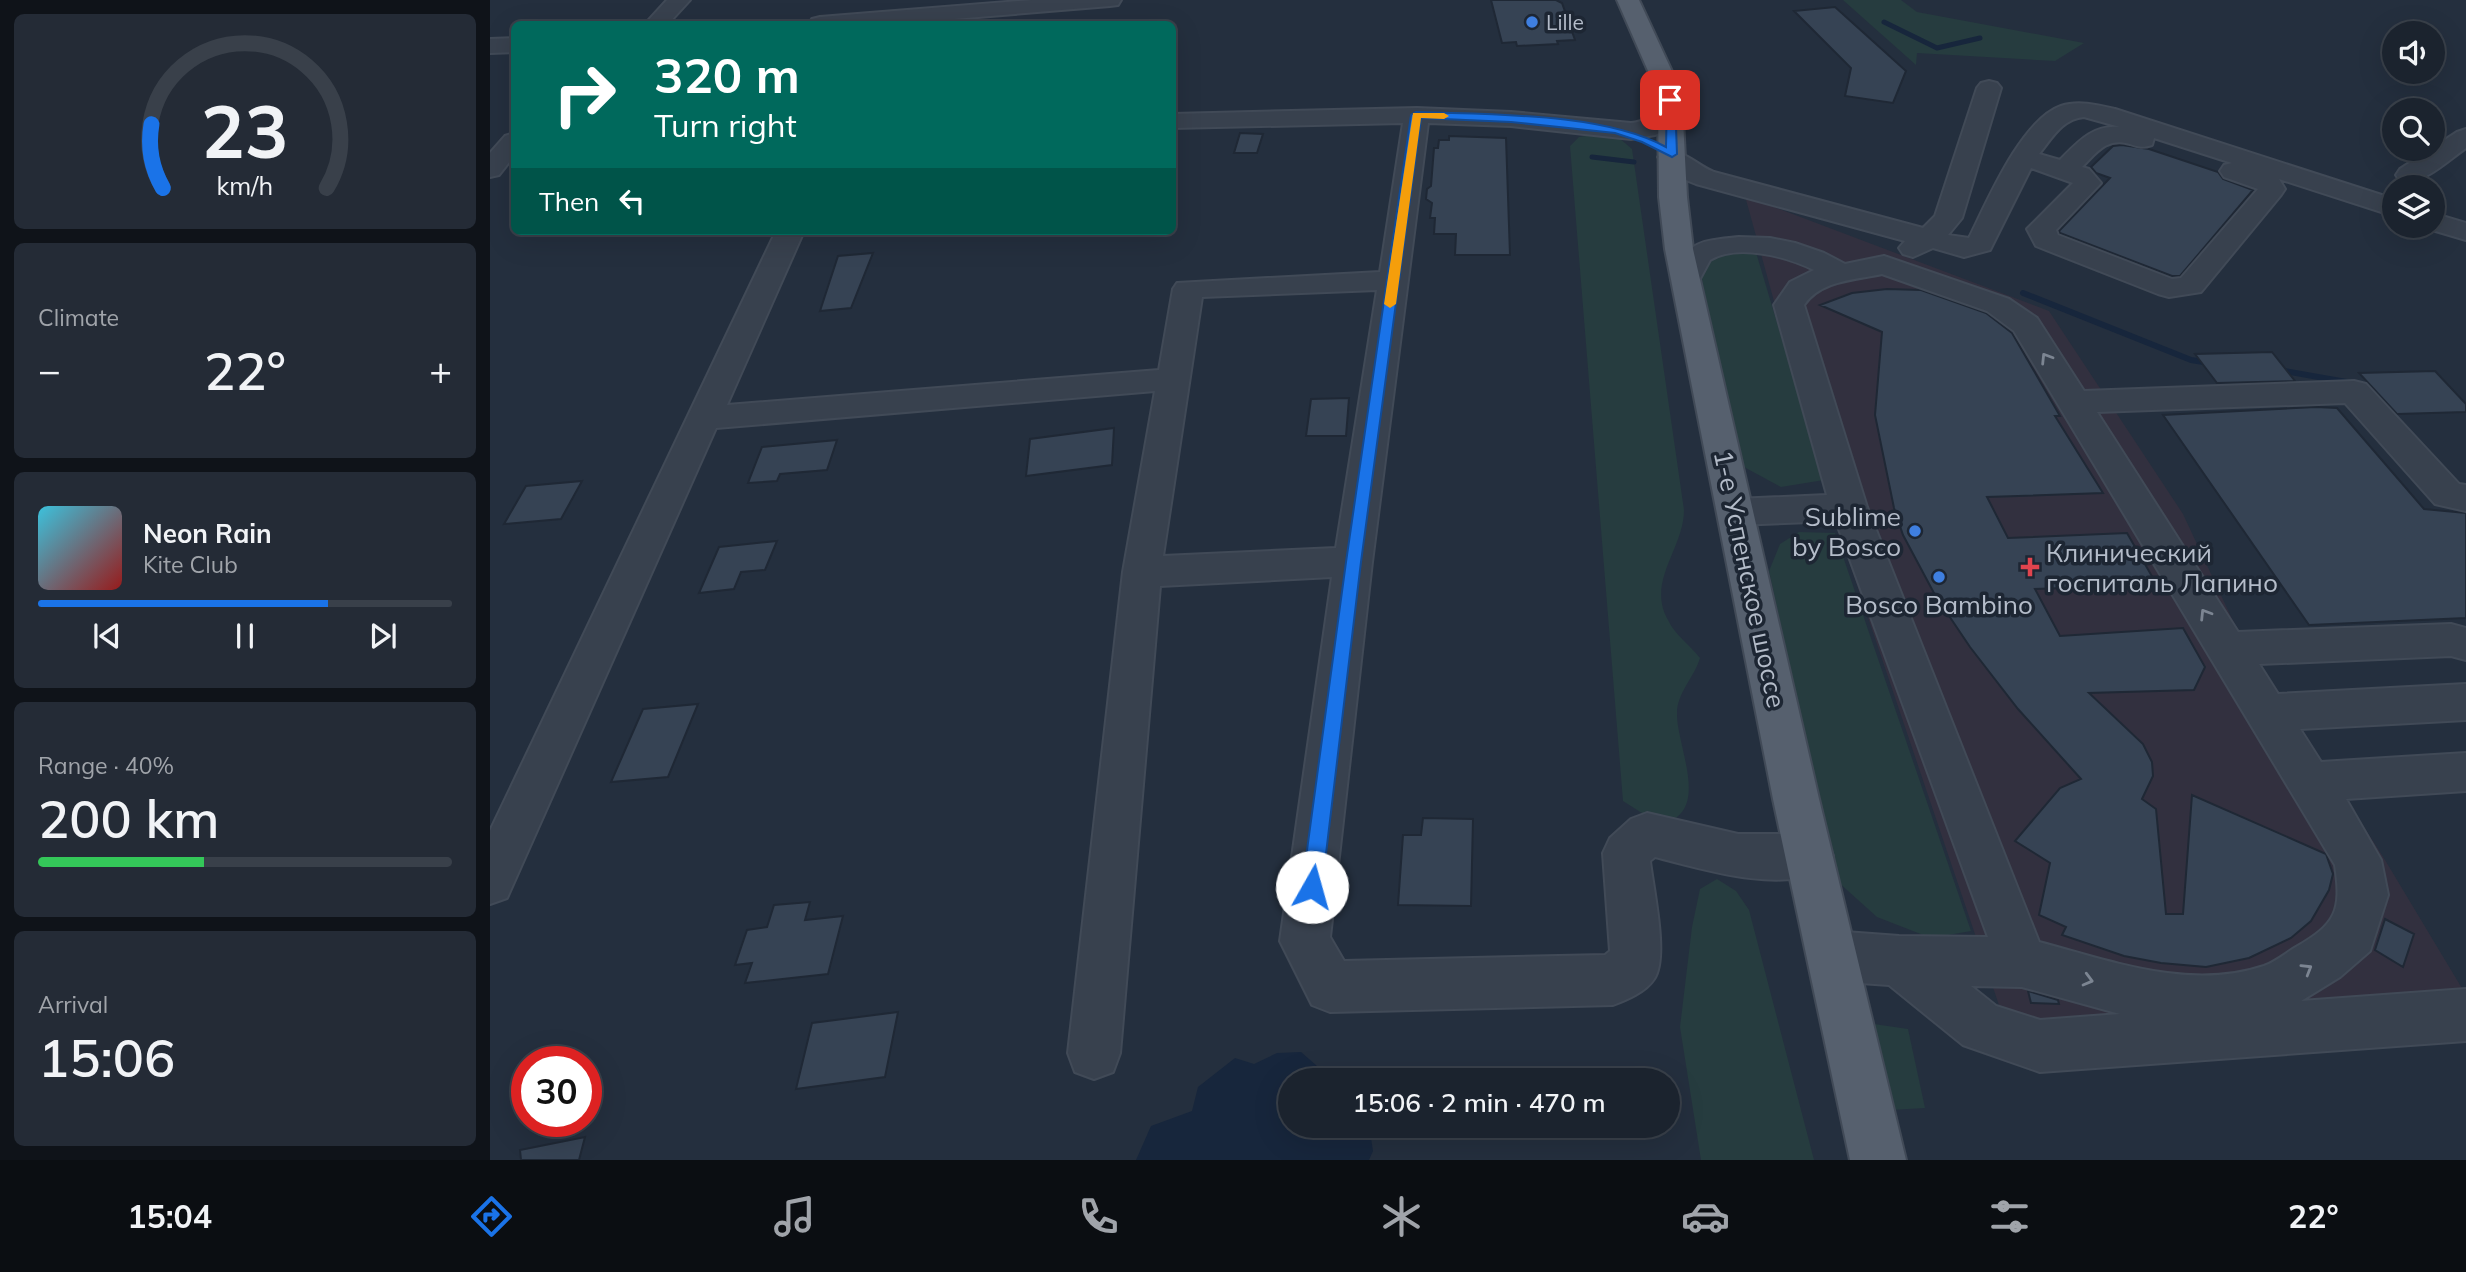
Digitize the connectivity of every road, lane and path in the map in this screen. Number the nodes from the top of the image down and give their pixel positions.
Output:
1 (679, 0) edge
2 (1110, 0) edge
3 (1628, 0) edge
4 (659, 21) edge
5 (898, 21) edge
6 (511, 45) edge
7 (490, 46) edge
8 (1989, 88) dead end
9 (1416, 115) junction
10 (1673, 117) junction
11 (1176, 121) edge
12 (1616, 130) junction
13 (2466, 137) edge
14 (511, 144) edge
15 (1671, 156) junction
16 (2023, 157) junction
17 (490, 169) edge
18 (2065, 170) junction
19 (2409, 175) dead end
20 (1705, 178) junction
21 (1674, 202) junction
22 (2382, 204) edge
23 (2445, 225) edge
24 (2466, 232) edge
25 (788, 235) edge
26 (1931, 237) junction
27 (1743, 244) junction
28 (1884, 265) junction
29 (1841, 274) junction
30 (1393, 280) junction
31 (1686, 280) junction
32 (1173, 379) junction
33 (2073, 402) junction
34 (703, 418) junction
35 (2466, 498) edge
36 (1849, 507) junction
37 (1736, 512) junction
38 (1353, 562) junction
39 (1142, 572) junction
40 (2466, 644) edge
41 (2227, 649) junction
42 (2466, 702) edge
43 (2266, 713) junction
44 (2466, 772) edge
45 (2310, 782) junction
46 (1810, 856) junction
47 (490, 882) edge
48 (1832, 956) junction
49 (1899, 961) junction
50 (2022, 962) junction
51 (2466, 1016) edge
52 (1094, 1053) dead end
53 (1878, 1160) edge

1 - 4 street
2 - 5 street
3 - 10 main road, 1-е Успенское шоссе
6 - 7 street
8 - 26 street
9 - 11 street
9 - 12 street
9 - 30 street
10 - 12 street
10 - 15 main road, 1-е Успенское шоссе
12 - 15 street
13 - 19 street
14 - 17 street
15 - 20 street
15 - 21 main road, 1-е Успенское шоссе
16 - 18 street
16 - 22 street
16 - 26 street
18 - 18 street
20 - 21 street
20 - 26 street
21 - 27 street
21 - 31 main road, 1-е Успенское шоссе
23 - 24 street
25 - 34 street
26 - 28 street
27 - 29 street
27 - 31 street
28 - 29 street
33 -> 28 street
29 - 36 street
30 - 32 street
30 - 38 street
31 - 37 main road, 1-е Успенское шоссе
32 - 34 street
32 - 39 street
33 - 35 street
41 -> 33 street
34 - 47 street
36 - 37 street
36 - 50 street
37 - 46 main road, 1-е Успенское шоссе
38 - 39 street
38 - 46 street
39 - 52 street
40 - 41 street
41 - 43 street
42 - 43 street
43 - 45 street
44 - 45 street
50 -> 45 street
46 - 48 main road, 1-е Успенское шоссе
48 - 49 street
48 - 53 main road, 1-е Успенское шоссе
49 - 50 street
49 - 51 street

